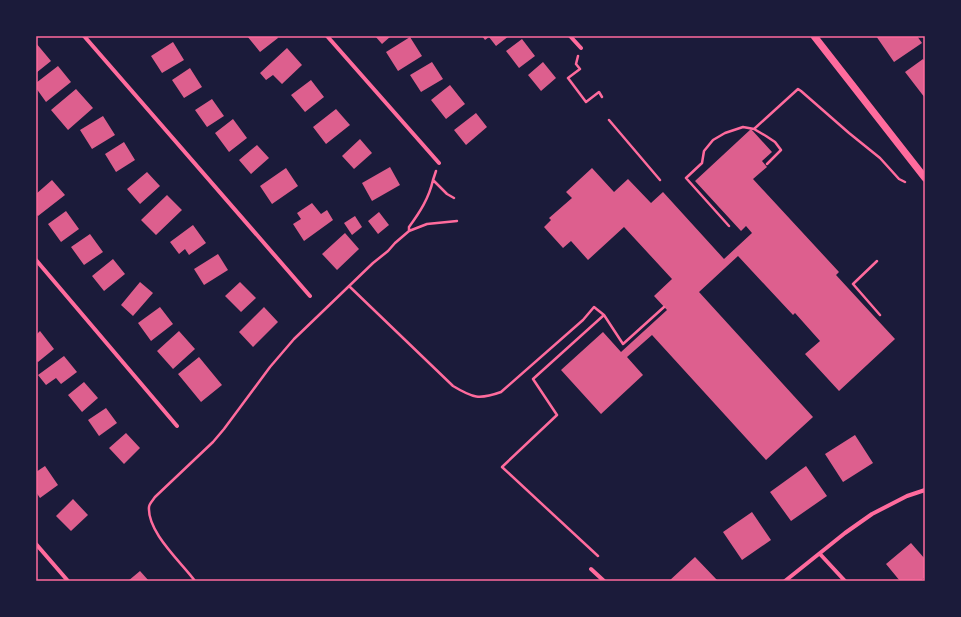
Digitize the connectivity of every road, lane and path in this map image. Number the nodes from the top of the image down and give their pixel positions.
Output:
1 (84, 36) edge
2 (327, 36) edge
3 (570, 36) edge
4 (814, 36) edge
5 (581, 48) joint
6 (602, 97) dead end
7 (609, 120) dead end
8 (754, 129) junction
9 (439, 163) dead end
10 (767, 164) dead end
11 (925, 178) edge
12 (660, 180) dead end
13 (904, 182) dead end
14 (454, 198) dead end
15 (458, 221) dead end
16 (729, 226) dead end
17 (409, 231) junction
18 (36, 260) edge
19 (877, 261) dead end
20 (348, 286) junction
21 (310, 296) dead end
22 (664, 307) dead end
23 (604, 315) junction
24 (880, 315) dead end
25 (177, 426) dead end
26 (925, 490) edge
27 (36, 544) edge
28 (820, 554) junction
29 (598, 556) dead end
30 (590, 569) dead end
31 (68, 581) edge
32 (195, 581) edge
33 (604, 581) edge
34 (786, 581) edge
35 (845, 581) edge

1 - 21 street
2 - 9 street
3 - 5 street
4 - 11 street
5 - 6 path
7 - 12 path
8 - 10 path
8 - 13 path
8 - 16 path
14 - 17 path
15 - 17 path
17 - 20 path
18 - 25 street
19 - 24 path
20 - 23 path
20 - 32 path
22 - 23 path
23 - 29 path
26 - 28 street
27 - 31 street
28 - 34 street
28 - 35 street
30 - 33 street

